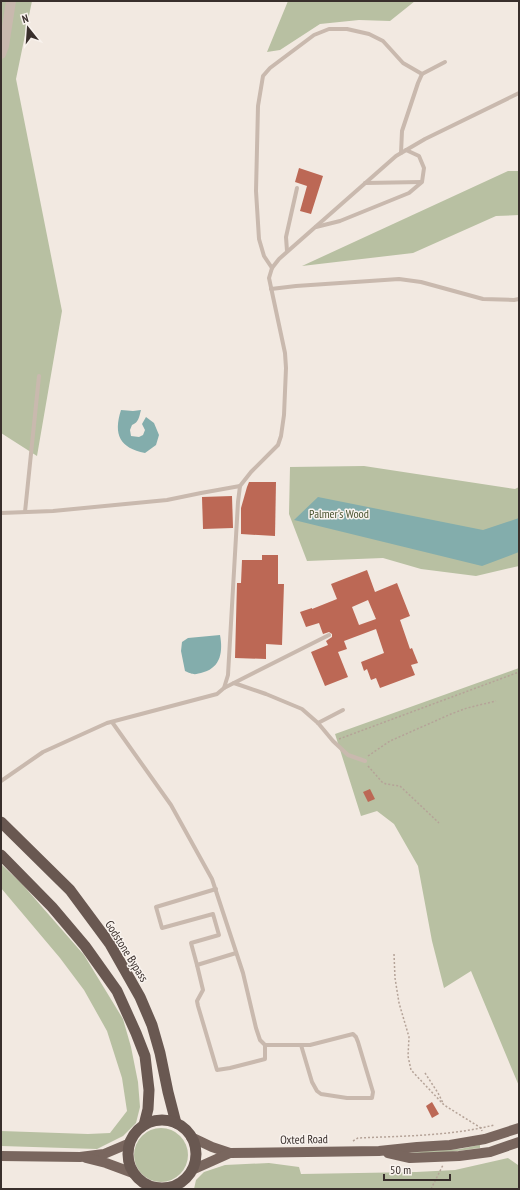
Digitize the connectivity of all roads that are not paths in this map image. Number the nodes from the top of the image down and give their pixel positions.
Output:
1 (11, 3) edge
2 (1, 54) edge
3 (444, 62) dead end
4 (422, 74) junction
5 (519, 93) edge
6 (406, 150) junction
7 (401, 153) junction
8 (422, 182) junction
9 (365, 184) junction
10 (297, 188) dead end
11 (315, 227) junction
12 (287, 251) junction
13 (272, 268) junction
14 (271, 290) junction
15 (519, 299) edge
16 (39, 376) dead end
17 (240, 486) junction
18 (25, 512) junction
19 (1, 513) edge
20 (329, 635) dead end
21 (234, 683) junction
22 (224, 688) junction
23 (343, 710) dead end
24 (112, 722) junction
25 (318, 723) junction
26 (365, 761) road end
27 (1, 781) edge
28 (1, 822) edge
29 (1, 855) edge
30 (216, 889) junction
31 (236, 953) junction
32 (197, 965) junction
33 (265, 1045) junction
34 (301, 1045) junction
35 (176, 1123) junction
36 (144, 1125) junction
37 (519, 1128) edge
38 (191, 1137) junction
39 (485, 1139) junction
40 (130, 1142) junction
41 (519, 1142) edge
42 (379, 1151) junction
43 (490, 1152) junction
44 (230, 1153) junction
45 (1, 1156) edge
46 (80, 1157) junction
47 (192, 1170) junction
48 (133, 1173) junction
49 (182, 1186) edge
50 (153, 1188) edge

1 - 2 street
3 - 4 lane
4 - 7 lane
4 - 13 lane
5 - 6 lane
6 - 7 lane
6 - 8 lane
7 - 9 lane
8 - 9 lane
8 - 11 lane
9 - 11 lane
10 - 12 lane
11 - 12 lane
12 - 13 lane
13 - 14 lane
14 - 15 lane
14 - 17 lane
16 - 18 lane
17 - 18 lane
17 - 22 lane
18 - 19 lane
20 - 21 lane
21 - 22 lane
21 - 25 lane
22 - 24 lane
23 - 25 lane
24 - 27 lane
24 - 30 lane
25 - 26 lane
28 - 35 highway, Godstone Bypass
29 - 36 highway
30 - 31 lane
30 - 32 lane
31 - 32 lane
31 - 33 lane
32 - 33 lane
33 - 34 lane
34 - 34 lane
35 - 36 highway
35 - 38 highway
36 - 40 highway
37 - 39 main road, Oxted Road
38 - 44 main road, Oxted Road
38 - 47 highway
39 - 42 main road, Oxted Road
39 - 43 lane
40 - 46 main road
40 - 48 highway
41 - 43 main road, Oxted Road
42 - 43 main road, Oxted Road
42 - 44 main road, Oxted Road
44 - 47 main road, Oxted Road
45 - 46 main road
46 - 48 main road
47 - 49 highway
48 - 50 highway
49 - 50 highway

